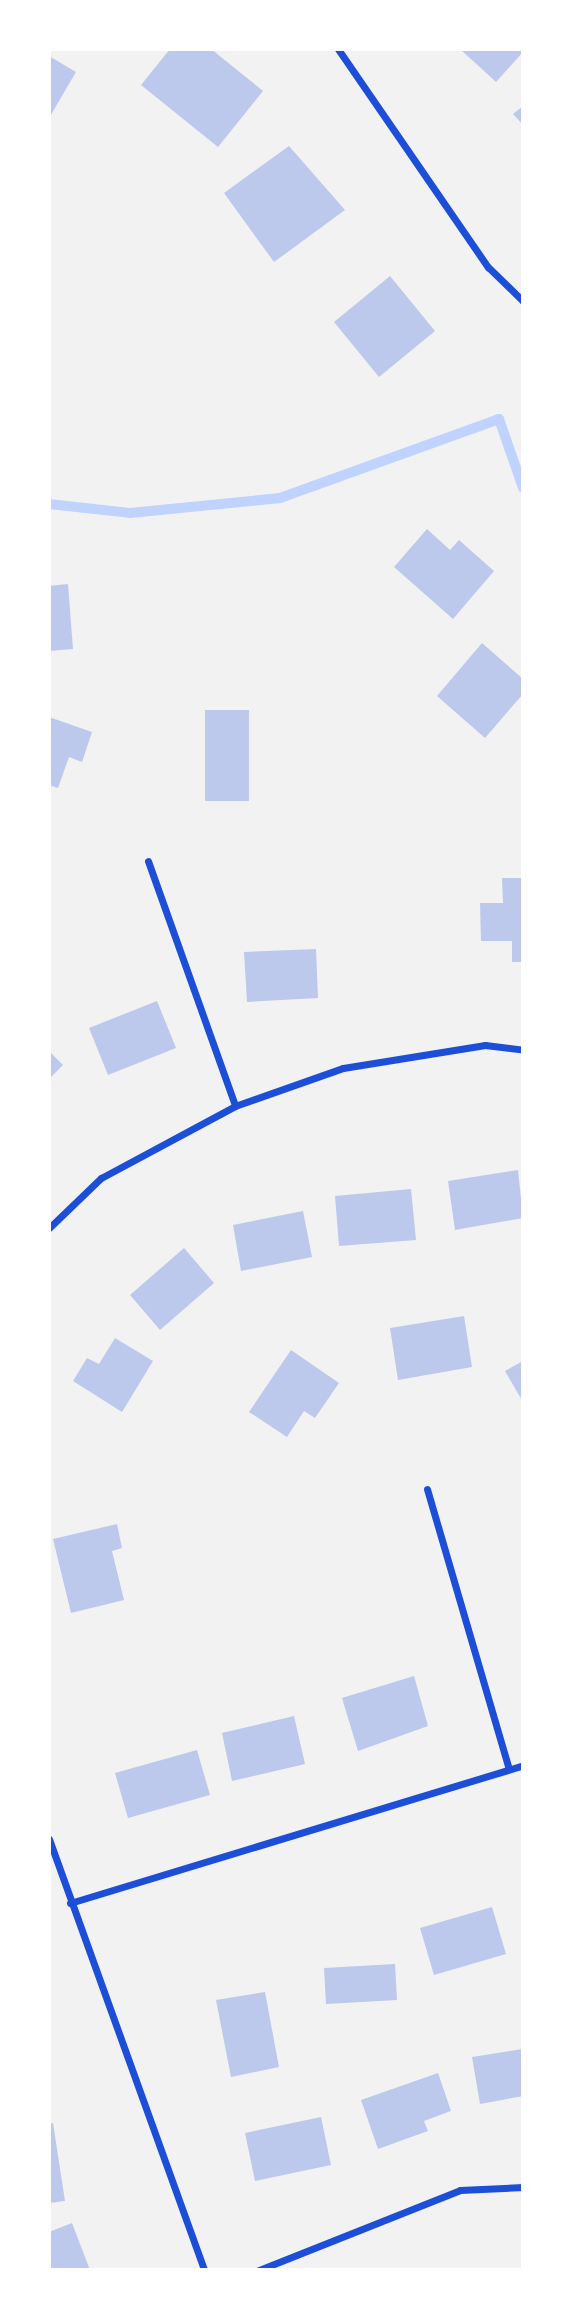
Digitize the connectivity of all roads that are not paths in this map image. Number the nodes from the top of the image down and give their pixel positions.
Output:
1 (338, 49) edge
2 (523, 301) edge
3 (148, 861) dead end
4 (523, 1050) edge
5 (234, 1106) junction
6 (49, 1228) edge
7 (427, 1489) dead end
8 (523, 1765) edge
9 (509, 1769) junction
10 (49, 1839) edge
11 (70, 1903) junction
12 (523, 2187) edge
13 (204, 2270) edge
14 (259, 2270) edge

1 - 2 street
3 - 5 street
4 - 5 street
5 - 6 street
7 - 9 street
8 - 9 street
9 - 11 street
10 - 11 street
11 - 13 street
12 - 14 street

